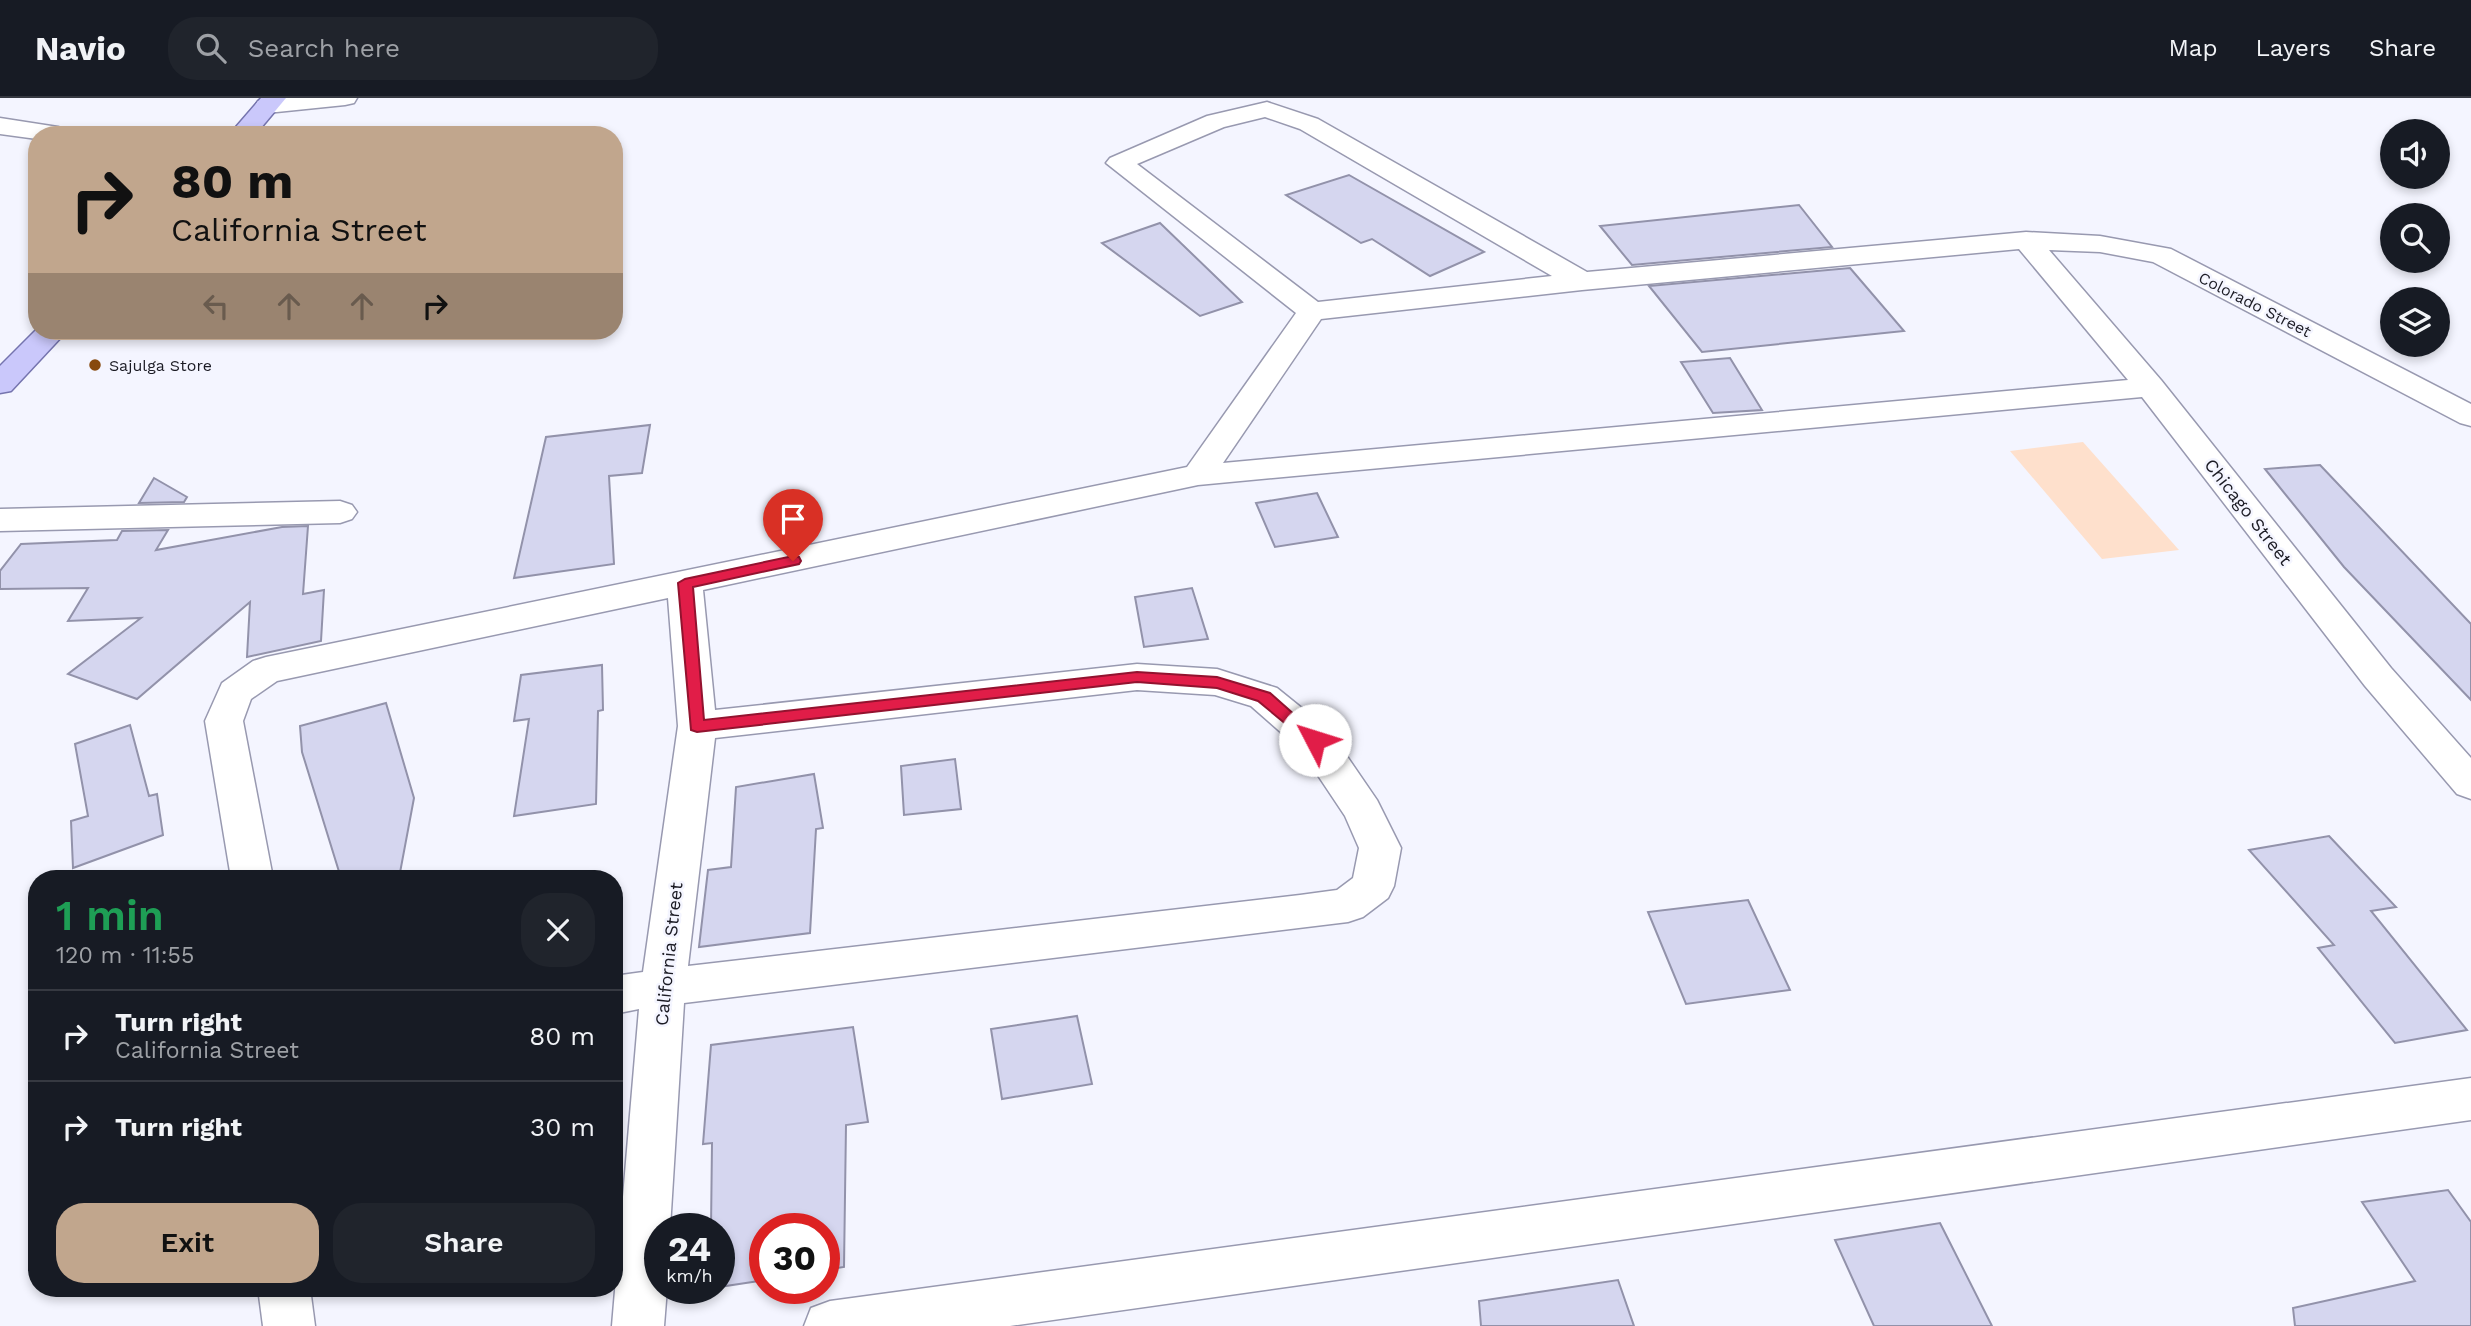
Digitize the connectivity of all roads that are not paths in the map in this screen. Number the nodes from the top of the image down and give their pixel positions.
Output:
1 (345, 98) edge
2 (270, 102) edge
3 (0, 126) edge
4 (249, 126) edge
5 (28, 130) edge
6 (2026, 240) junction
7 (1582, 282) junction
8 (1312, 311) junction
9 (43, 340) edge
10 (0, 384) edge
11 (2150, 387) junction
12 (2471, 416) edge
13 (1198, 475) junction
14 (340, 512) dead end
15 (0, 520) edge
16 (685, 583) junction
17 (697, 726) junction
18 (2469, 779) edge
19 (251, 870) edge
20 (663, 987) junction
21 (623, 994) edge
22 (2471, 1099) edge
23 (285, 1297) edge
24 (289, 1326) edge
25 (638, 1326) edge
26 (830, 1326) edge

1 - 2 street
2 - 4 main road
3 - 5 street
6 - 7 street, Colorado Street
6 - 11 street, Chicago Street
6 - 12 street, Colorado Street
7 - 8 street, Colorado Street
7 - 8 street
8 - 13 street
9 - 10 main road
11 - 13 street
11 - 18 street, Chicago Street
13 - 16 street
14 - 15 street
16 - 17 street, California Street
16 - 19 street
17 - 20 street, California Street
17 - 20 street
20 - 21 street
20 - 25 street, California Street
22 - 26 street
23 - 24 street

